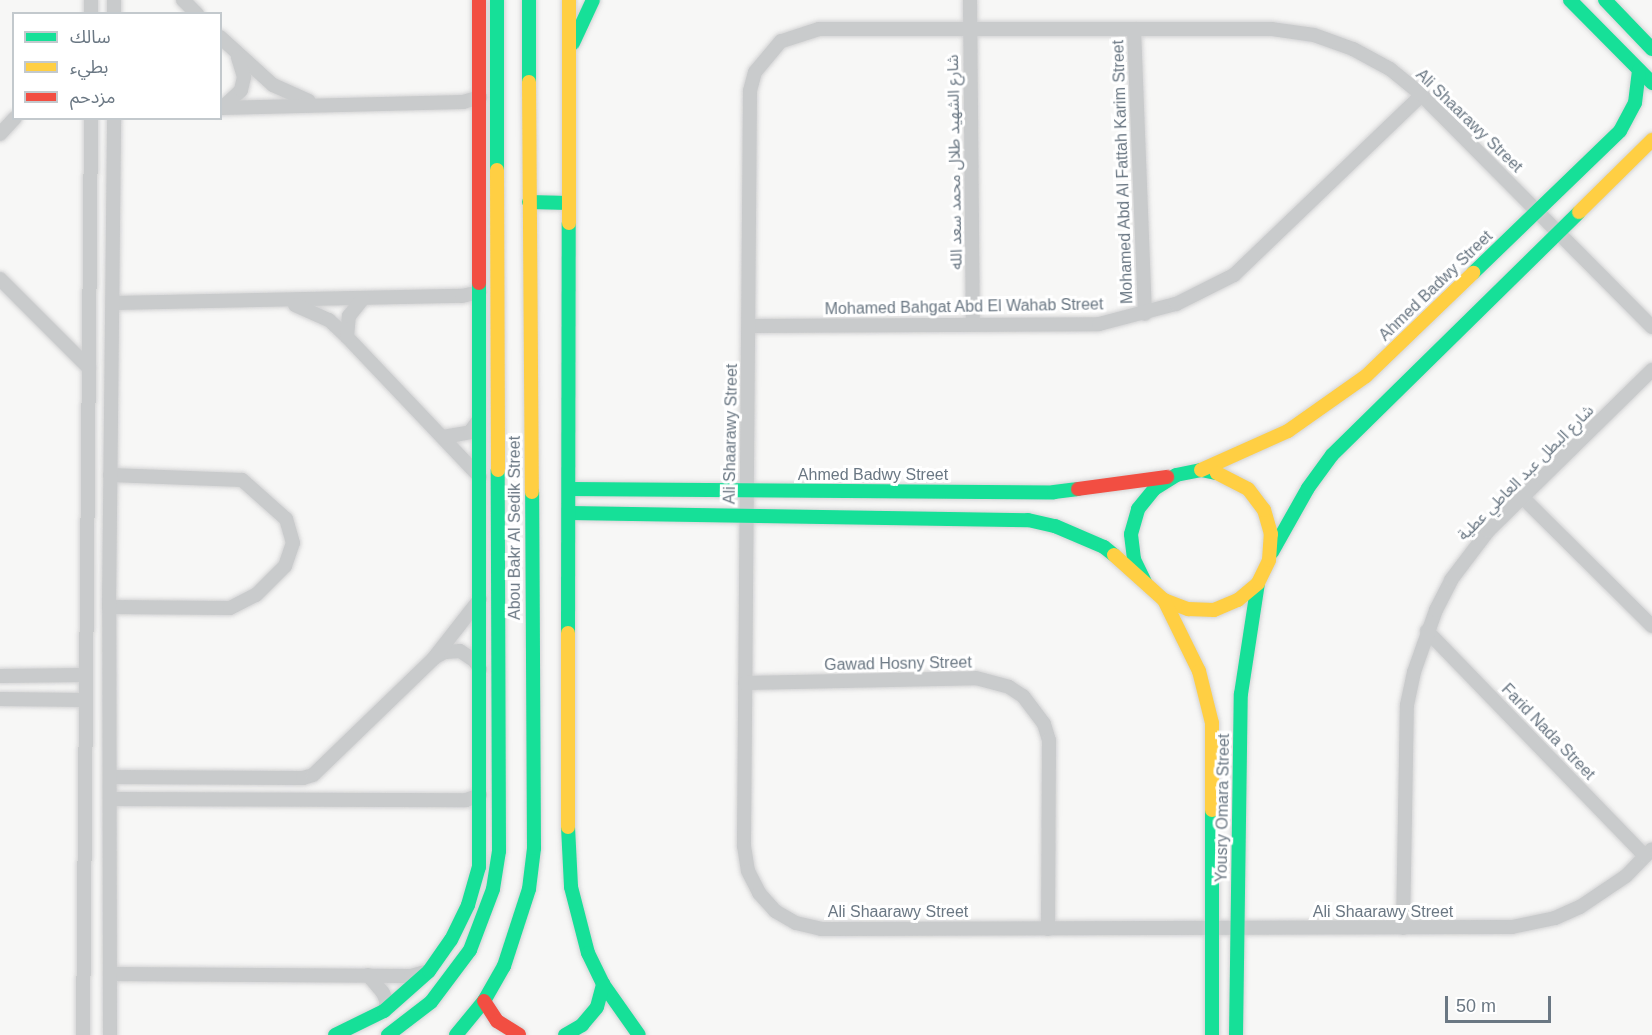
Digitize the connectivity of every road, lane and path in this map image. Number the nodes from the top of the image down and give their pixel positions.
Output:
1 (183, 0) edge
2 (479, 0) edge
3 (497, 0) edge
4 (529, 0) edge
5 (569, 0) edge
6 (593, 0) edge
7 (969, 0) edge
8 (1570, 0) edge
9 (1605, 0) edge
10 (195, 12) edge
11 (970, 29) junction
12 (1134, 29) junction
13 (222, 39) edge
14 (1652, 49) edge
15 (235, 51) junction
16 (569, 54) junction
17 (1639, 70) junction
18 (1652, 83) edge
19 (1422, 95) junction
20 (480, 97) junction
21 (317, 104) junction
22 (222, 107) edge
23 (222, 108) edge
24 (13, 120) edge
25 (92, 123) edge
26 (114, 124) edge
27 (0, 134) edge
28 (1652, 140) edge
29 (529, 202) junction
30 (569, 203) junction
31 (1538, 211) junction
32 (1557, 231) junction
33 (0, 279) edge
34 (480, 292) junction
35 (363, 299) junction
36 (284, 301) junction
37 (114, 303) junction
38 (500, 308) junction
39 (480, 309) junction
40 (1145, 314) junction
41 (973, 324) junction
42 (748, 326) junction
43 (1652, 327) edge
44 (347, 337) junction
45 (89, 368) junction
46 (1652, 370) edge
47 (480, 417) junction
48 (499, 420) junction
49 (443, 437) junction
50 (1201, 470) junction
51 (110, 475) junction
52 (1176, 475) junction
53 (480, 477) junction
54 (569, 489) junction
55 (747, 490) junction
56 (1522, 497) junction
57 (569, 513) junction
58 (747, 516) junction
59 (1269, 560) junction
60 (1145, 582) junction
61 (1258, 583) junction
62 (480, 599) junction
63 (1164, 600) junction
64 (108, 607) junction
65 (1652, 626) edge
66 (1427, 631) junction
67 (433, 659) junction
68 (480, 671) junction
69 (498, 671) junction
70 (86, 675) junction
71 (0, 676) edge
72 (745, 683) junction
73 (0, 699) edge
74 (86, 700) junction
75 (110, 777) junction
76 (480, 795) junction
77 (110, 799) junction
78 (1649, 852) edge
79 (85, 887) junction
80 (109, 888) junction
81 (1238, 928) junction
82 (1403, 928) junction
83 (1048, 929) junction
84 (1212, 929) junction
85 (429, 971) junction
86 (110, 974) junction
87 (368, 975) junction
88 (603, 984) junction
89 (484, 1001) junction
90 (384, 1011) junction
91 (83, 1035) edge
92 (110, 1035) edge
93 (334, 1035) edge
94 (388, 1035) edge
95 (456, 1035) edge
96 (519, 1035) edge
97 (565, 1035) edge
98 (639, 1035) edge
99 (1212, 1035) edge
100 (1236, 1035) edge

1 - 10 street
2 - 20 street
3 - 38 street
4 - 29 street, Abou Bakr Al Sedik Street
5 - 16 street
6 - 16 street
7 - 11 street, شارع الشهيد طلال محمد سعد الله
8 - 17 street
9 - 14 street
11 - 12 street, Ali Shaarawy Street
11 - 41 street, شارع الشهيد طلال محمد سعد الله
11 - 42 street, Ali Shaarawy Street
12 - 19 street, Ali Shaarawy Street
12 - 40 street, Mohamed Abd Al Fattah Karim Street
13 - 15 street
15 - 21 street
15 - 22 street
16 - 30 street
17 - 18 street
17 - 31 street, Ahmed Badwy Street
19 - 31 street, Ali Shaarawy Street
19 - 40 street, Mohamed Bahgat Abd El Wahab Street
20 - 21 street
20 - 34 street
21 - 23 street
24 - 27 street
25 - 26 street
25 - 45 street
26 - 37 street
28 - 32 street
29 - 30 street
29 - 89 street, Abou Bakr Al Sedik Street
30 - 54 street
31 - 32 street, Ali Shaarawy Street
31 - 50 street, Ahmed Badwy Street
32 - 43 street, Ali Shaarawy Street
32 - 59 street
33 - 45 street
34 - 35 street
34 - 39 street
35 - 36 street
35 - 44 street
36 - 37 street
36 - 44 street
37 - 51 street
38 - 39 street
38 - 48 street
39 - 47 street
40 - 41 street, Mohamed Bahgat Abd El Wahab Street
41 - 42 street, Mohamed Bahgat Abd El Wahab Street
42 - 55 street, Ali Shaarawy Street
44 - 49 street
45 - 70 street
46 - 56 street, شارع البطل عبد العاطي عطية
47 - 48 street
47 - 49 street
47 - 53 street
48 - 69 street
49 - 53 street
50 - 52 street
50 - 59 street
51 - 64 street
51 - 64 street
52 - 55 street, Ahmed Badwy Street
52 - 60 street
53 - 62 street
54 - 55 street, Ahmed Badwy Street
54 - 57 street
55 - 58 street, Ali Shaarawy Street
56 - 65 street
56 - 66 street, شارع البطل عبد العاطي عطية
57 - 58 street
57 - 88 street
58 - 60 street
58 - 72 street, Ali Shaarawy Street
59 - 61 street
60 - 63 street
61 - 63 street
61 - 81 street, Yousry Omara Street
62 - 67 street
62 - 68 street
63 - 84 street, Yousry Omara Street
64 - 75 street
66 - 78 street, Farid Nada Street
66 - 82 street, شارع البطل عبد العاطي عطية
67 - 68 street
67 - 75 street
68 - 69 street
68 - 76 street
69 - 94 street
70 - 71 street
70 - 74 street
72 - 83 street, Ali Shaarawy Street
72 - 83 street, Gawad Hosny Street
73 - 74 street
74 - 79 street
75 - 77 street
76 - 77 street
76 - 85 street
77 - 80 street
78 - 82 street, Ali Shaarawy Street
79 - 80 street
79 - 91 street
80 - 86 street
81 - 82 street, Ali Shaarawy Street
81 - 84 street, Ali Shaarawy Street
81 - 100 street, Yousry Omara Street
83 - 84 street, Ali Shaarawy Street
84 - 99 street, Yousry Omara Street
85 - 87 street
85 - 90 street
86 - 87 street
86 - 92 street
87 - 90 street
88 - 97 street
88 - 98 street
89 - 95 street, Abou Bakr Al Sedik Street
89 - 96 street
90 - 93 street

